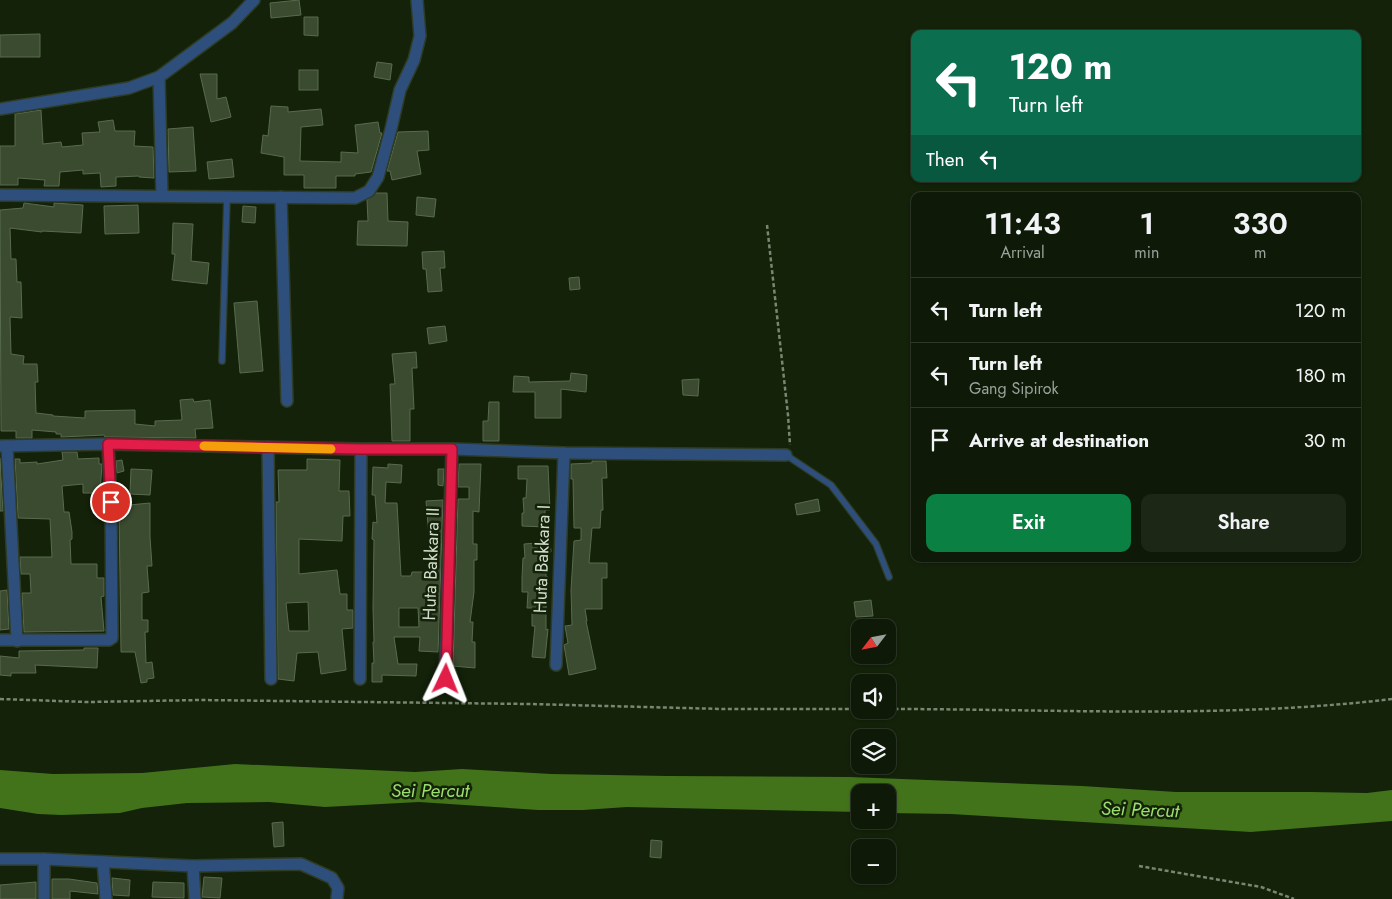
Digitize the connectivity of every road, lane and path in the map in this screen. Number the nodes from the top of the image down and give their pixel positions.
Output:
1 (254, 0) edge
2 (416, 0) edge
3 (159, 77) junction
4 (0, 110) edge
5 (0, 195) edge
6 (162, 196) junction
7 (227, 196) junction
8 (281, 197) junction
9 (766, 225) dead end
10 (222, 361) dead end
11 (288, 401) dead end
12 (108, 444) junction
13 (4, 446) edge
14 (268, 448) junction
15 (361, 449) junction
16 (452, 449) junction
17 (564, 453) junction
18 (786, 455) junction
19 (889, 576) dead end
20 (0, 640) edge
21 (17, 641) junction
22 (556, 665) dead end
23 (271, 679) dead end
24 (446, 679) dead end
25 (360, 680) dead end
26 (0, 699) edge
27 (1392, 699) edge
28 (851, 709) edge
29 (896, 709) edge
30 (44, 859) junction
31 (0, 860) edge
32 (103, 862) junction
33 (193, 866) junction
34 (1139, 866) dead end
35 (337, 898) edge
36 (44, 899) edge
37 (106, 899) edge
38 (195, 899) edge
39 (1294, 899) edge

1 - 3 street
2 - 8 street
3 - 4 street
3 - 6 street
5 - 6 street
6 - 7 street
7 - 8 street
7 - 10 lane
8 - 11 street
9 - 18 path
12 - 13 street
12 - 14 street
12 - 21 street
13 - 21 street
14 - 15 street
14 - 23 street
15 - 16 street
15 - 25 street
16 - 17 street
16 - 24 street, Huta Bakkara II
17 - 18 street
17 - 22 street, Huta Bakkara I
18 - 19 lane
20 - 21 street
26 - 28 path
27 - 29 path
30 - 31 street
30 - 32 street
30 - 36 street
32 - 33 street
32 - 37 street
33 - 35 street
33 - 38 street
34 - 39 path

